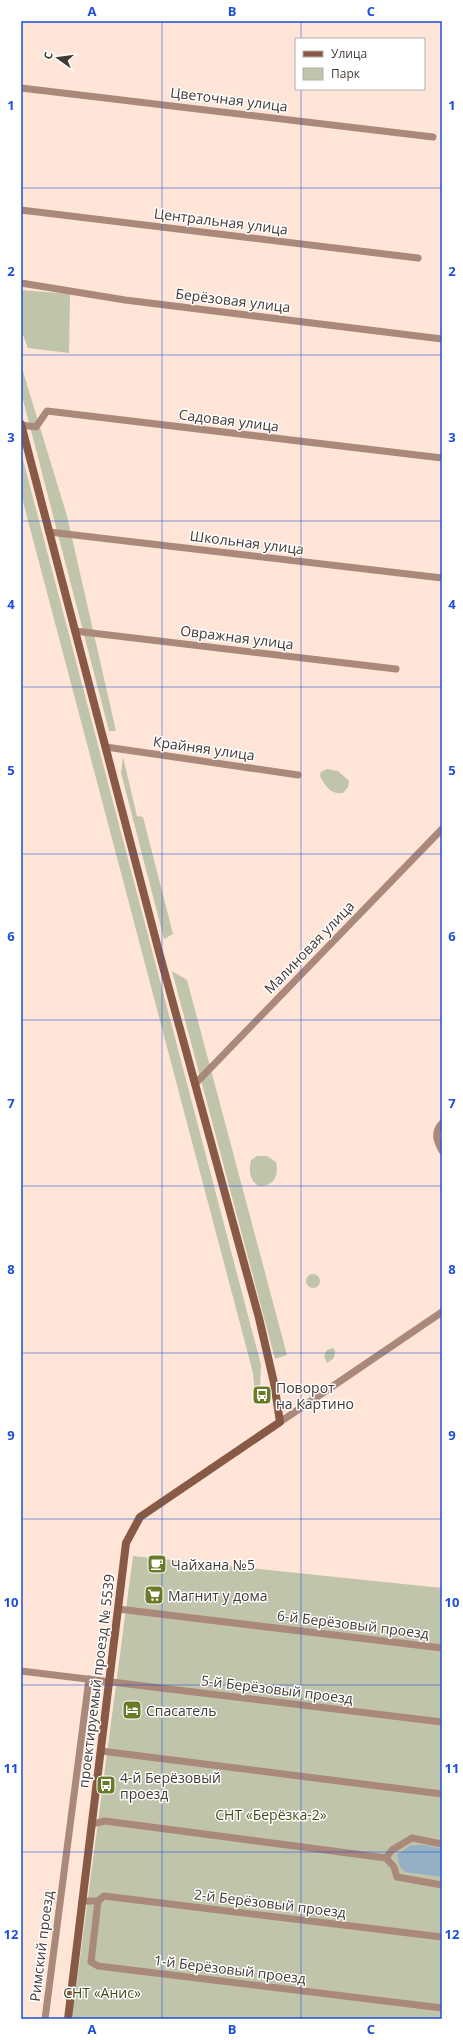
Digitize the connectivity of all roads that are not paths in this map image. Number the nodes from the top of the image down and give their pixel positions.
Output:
1 (21, 88) edge
2 (433, 137) dead end
3 (21, 210) edge
4 (418, 258) dead end
5 (21, 283) edge
6 (442, 339) edge
7 (21, 424) edge
8 (442, 458) edge
9 (49, 532) junction
10 (442, 578) edge
11 (75, 631) junction
12 (396, 669) dead end
13 (106, 747) junction
14 (298, 775) dead end
15 (442, 829) edge
16 (195, 1084) junction
17 (440, 1126) edge
18 (442, 1151) edge
19 (442, 1312) edge
20 (280, 1422) junction
21 (118, 1609) junction
22 (442, 1648) edge
23 (21, 1671) edge
24 (89, 1679) junction
25 (109, 1682) junction
26 (442, 1722) edge
27 (101, 1751) junction
28 (442, 1794) edge
29 (92, 1824) junction
30 (442, 1844) edge
31 (386, 1858) junction
32 (442, 1886) edge
33 (82, 1901) junction
34 (98, 1901) junction
35 (442, 1937) edge
36 (442, 2008) edge
37 (45, 2019) edge
38 (68, 2019) edge

1 - 2 street, Цветочная улица
3 - 4 street, Центральная улица
5 - 6 street, Берёзовая улица
7 - 8 street, Садовая улица
7 - 9 street
9 - 10 street, Школьная улица
9 - 11 street
11 - 12 street, Овражная улица
11 - 13 street
13 - 14 street, Крайняя улица
13 - 16 street
15 - 16 street, Малиновая улица
16 - 20 street
17 - 18 street
19 - 20 street
20 - 21 street, проектируемый проезд № 5539
21 - 22 street, 6-й Берёзовый проезд
21 - 25 street, проектируемый проезд № 5539
23 - 24 street, 5-й Берёзовый проезд
24 - 25 street, 5-й Берёзовый проезд
24 - 37 street, Римский проезд
25 - 26 street, 5-й Берёзовый проезд
25 - 27 street, проектируемый проезд № 5539
27 - 28 street
27 - 29 street, проектируемый проезд № 5539
29 - 31 street
29 - 33 street, проектируемый проезд № 5539
30 - 31 street
31 - 32 street
33 - 34 street
33 - 38 street, проектируемый проезд № 5539
34 - 35 street, 2-й Берёзовый проезд
34 - 36 street, 1-й Берёзовый проезд

